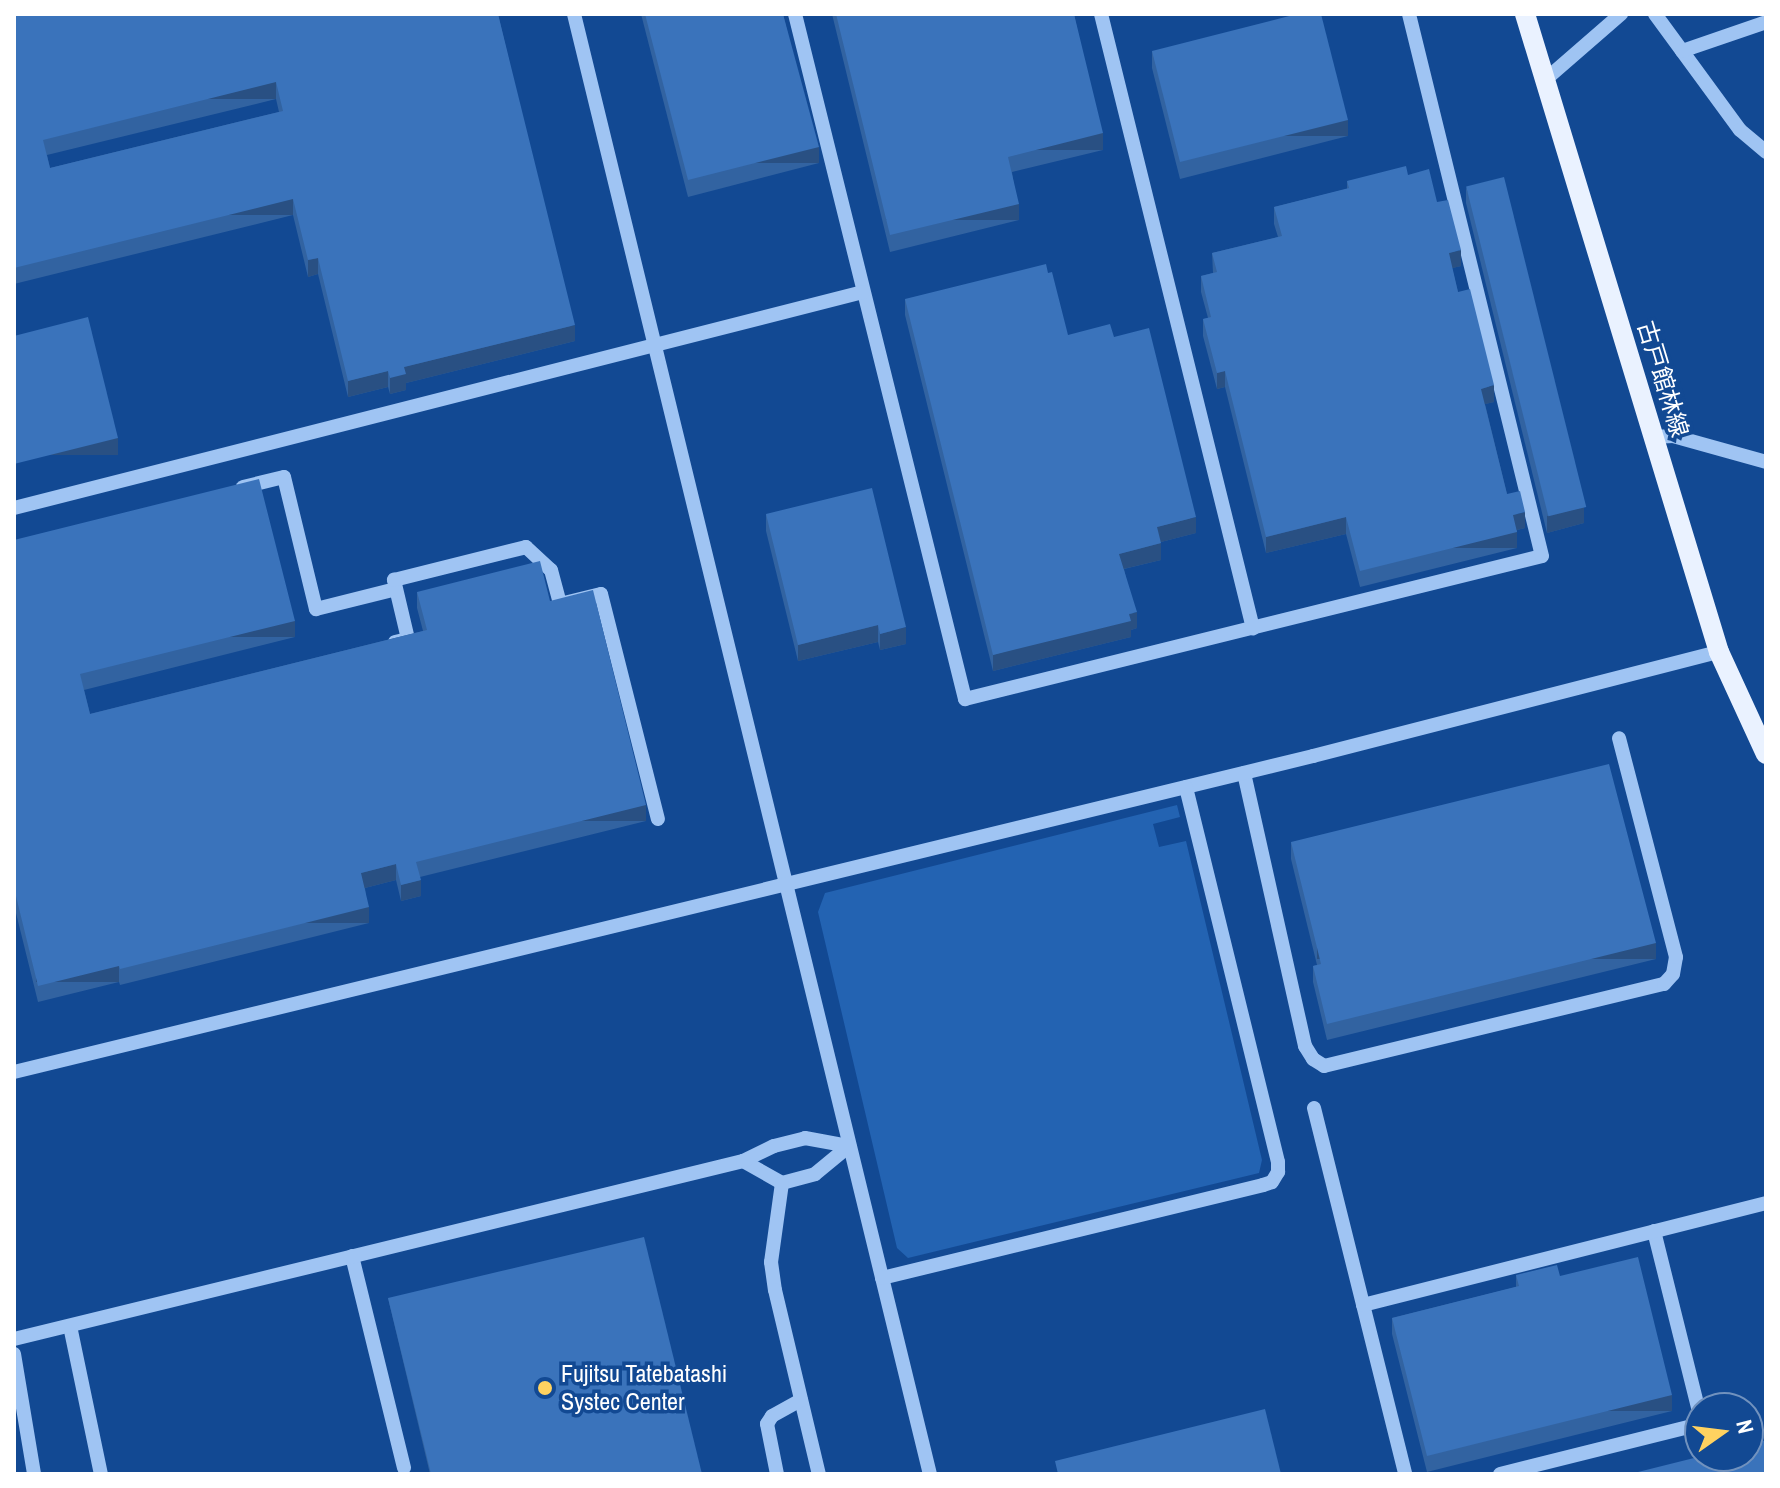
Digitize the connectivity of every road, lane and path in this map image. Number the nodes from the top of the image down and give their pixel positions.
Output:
1 (574, 14) edge
2 (795, 14) edge
3 (1101, 14) edge
4 (1409, 14) edge
5 (1525, 14) edge
6 (1621, 14) edge
7 (1655, 14) edge
8 (1766, 22) edge
9 (1682, 51) junction
10 (1545, 80) junction
11 (1766, 152) edge
12 (863, 292) junction
13 (656, 343) junction
14 (1653, 437) junction
15 (1766, 462) edge
16 (224, 492) edge
17 (14, 508) edge
18 (396, 589) junction
19 (1253, 628) junction
20 (378, 647) edge
21 (1719, 652) junction
22 (1619, 738) dead end
23 (1766, 754) edge
24 (1244, 773) junction
25 (1186, 787) junction
26 (658, 819) dead end
27 (786, 884) junction
28 (14, 1072) edge
29 (1314, 1108) dead end
30 (849, 1146) junction
31 (743, 1161) junction
32 (782, 1183) junction
33 (1766, 1203) edge
34 (1654, 1231) junction
35 (352, 1256) junction
36 (882, 1278) junction
37 (1363, 1305) junction
38 (70, 1326) junction
39 (14, 1339) edge
40 (14, 1354) edge
41 (1694, 1392) edge
42 (801, 1400) junction
43 (1684, 1428) edge
44 (404, 1468) dead end
45 (34, 1474) edge
46 (101, 1474) edge
47 (777, 1474) edge
48 (819, 1474) edge
49 (930, 1474) edge
50 (1405, 1474) edge
51 (1500, 1474) edge

1 - 13 street
2 - 12 street
3 - 19 street
4 - 19 street
5 - 10 main road, 古戸館林線
6 - 10 street
7 - 9 street
8 - 9 street
9 - 11 street
10 - 14 main road, 古戸館林線
12 - 13 street
12 - 19 street
13 - 17 street
13 - 27 street
14 - 15 street
14 - 21 main road, 古戸館林線
16 - 18 street
18 - 20 street
18 - 26 street
21 - 23 main road, 古戸館林線
21 - 24 street
22 - 24 street
24 - 25 street
25 - 27 street
25 - 36 street
27 - 28 street
27 - 30 street
29 - 37 street
30 - 31 street
30 - 32 street
30 - 36 street
31 - 32 street
31 - 35 street
32 - 42 street
33 - 34 street
34 - 37 street
34 - 41 street
35 - 38 street
35 - 44 street
36 - 49 street
37 - 50 street
38 - 39 street
38 - 46 street
40 - 45 street
42 - 47 street
42 - 48 street
43 - 51 street

